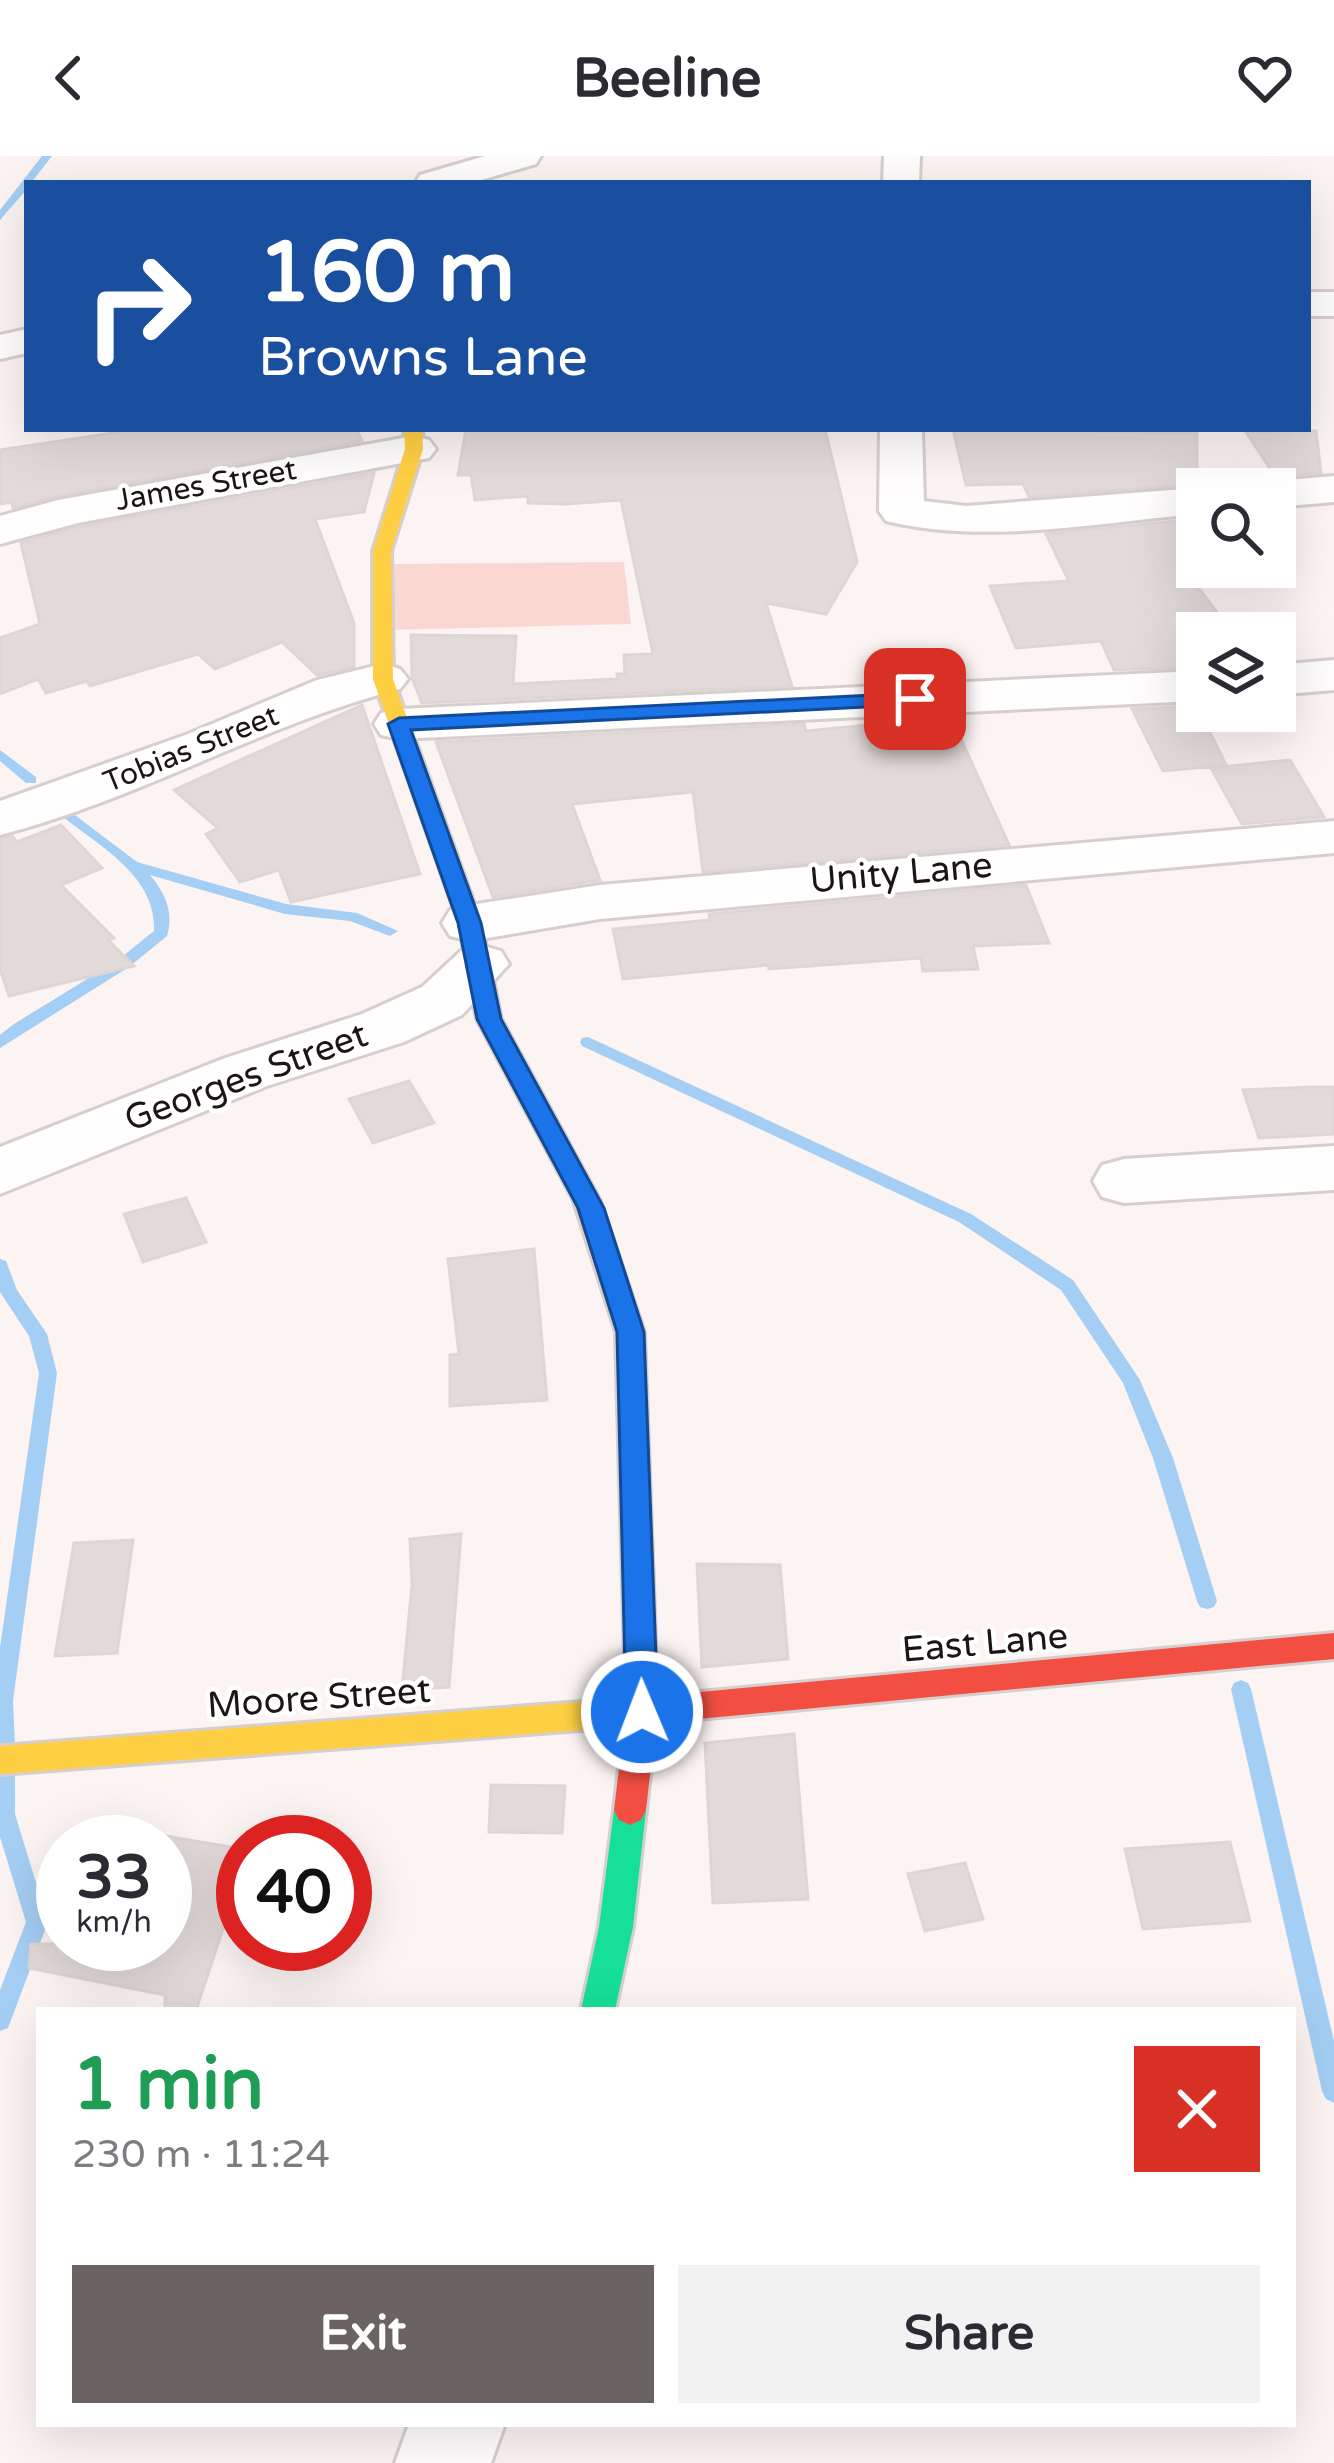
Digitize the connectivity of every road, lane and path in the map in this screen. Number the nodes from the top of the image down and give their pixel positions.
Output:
1 (523, 156) edge
2 (443, 180) edge
3 (901, 432) edge
4 (414, 439) edge
5 (1334, 490) edge
6 (1296, 493) edge
7 (1176, 503) edge
8 (0, 530) edge
9 (1334, 675) edge
10 (1296, 678) edge
11 (1176, 686) edge
12 (391, 702) junction
13 (0, 819) edge
14 (1334, 837) edge
15 (475, 944) junction
16 (1334, 1168) edge
17 (4, 1171) edge
18 (1124, 1181) dead end
19 (1334, 1646) edge
20 (642, 1712) junction
21 (0, 1760) edge
22 (599, 2007) edge
23 (456, 2427) edge
24 (443, 2463) edge

1 - 2 street
3 - 7 street
4 - 8 street, James Street
4 - 12 street
5 - 6 street
9 - 10 street
11 - 12 street, Tobias Street
12 - 13 street, Tobias Street
12 - 15 street
14 - 15 street, Unity Lane
15 - 17 street, Georges Street
15 - 20 street
16 - 18 street
19 - 20 street, East Lane
20 - 21 street, Moore Street
20 - 22 street
23 - 24 street

